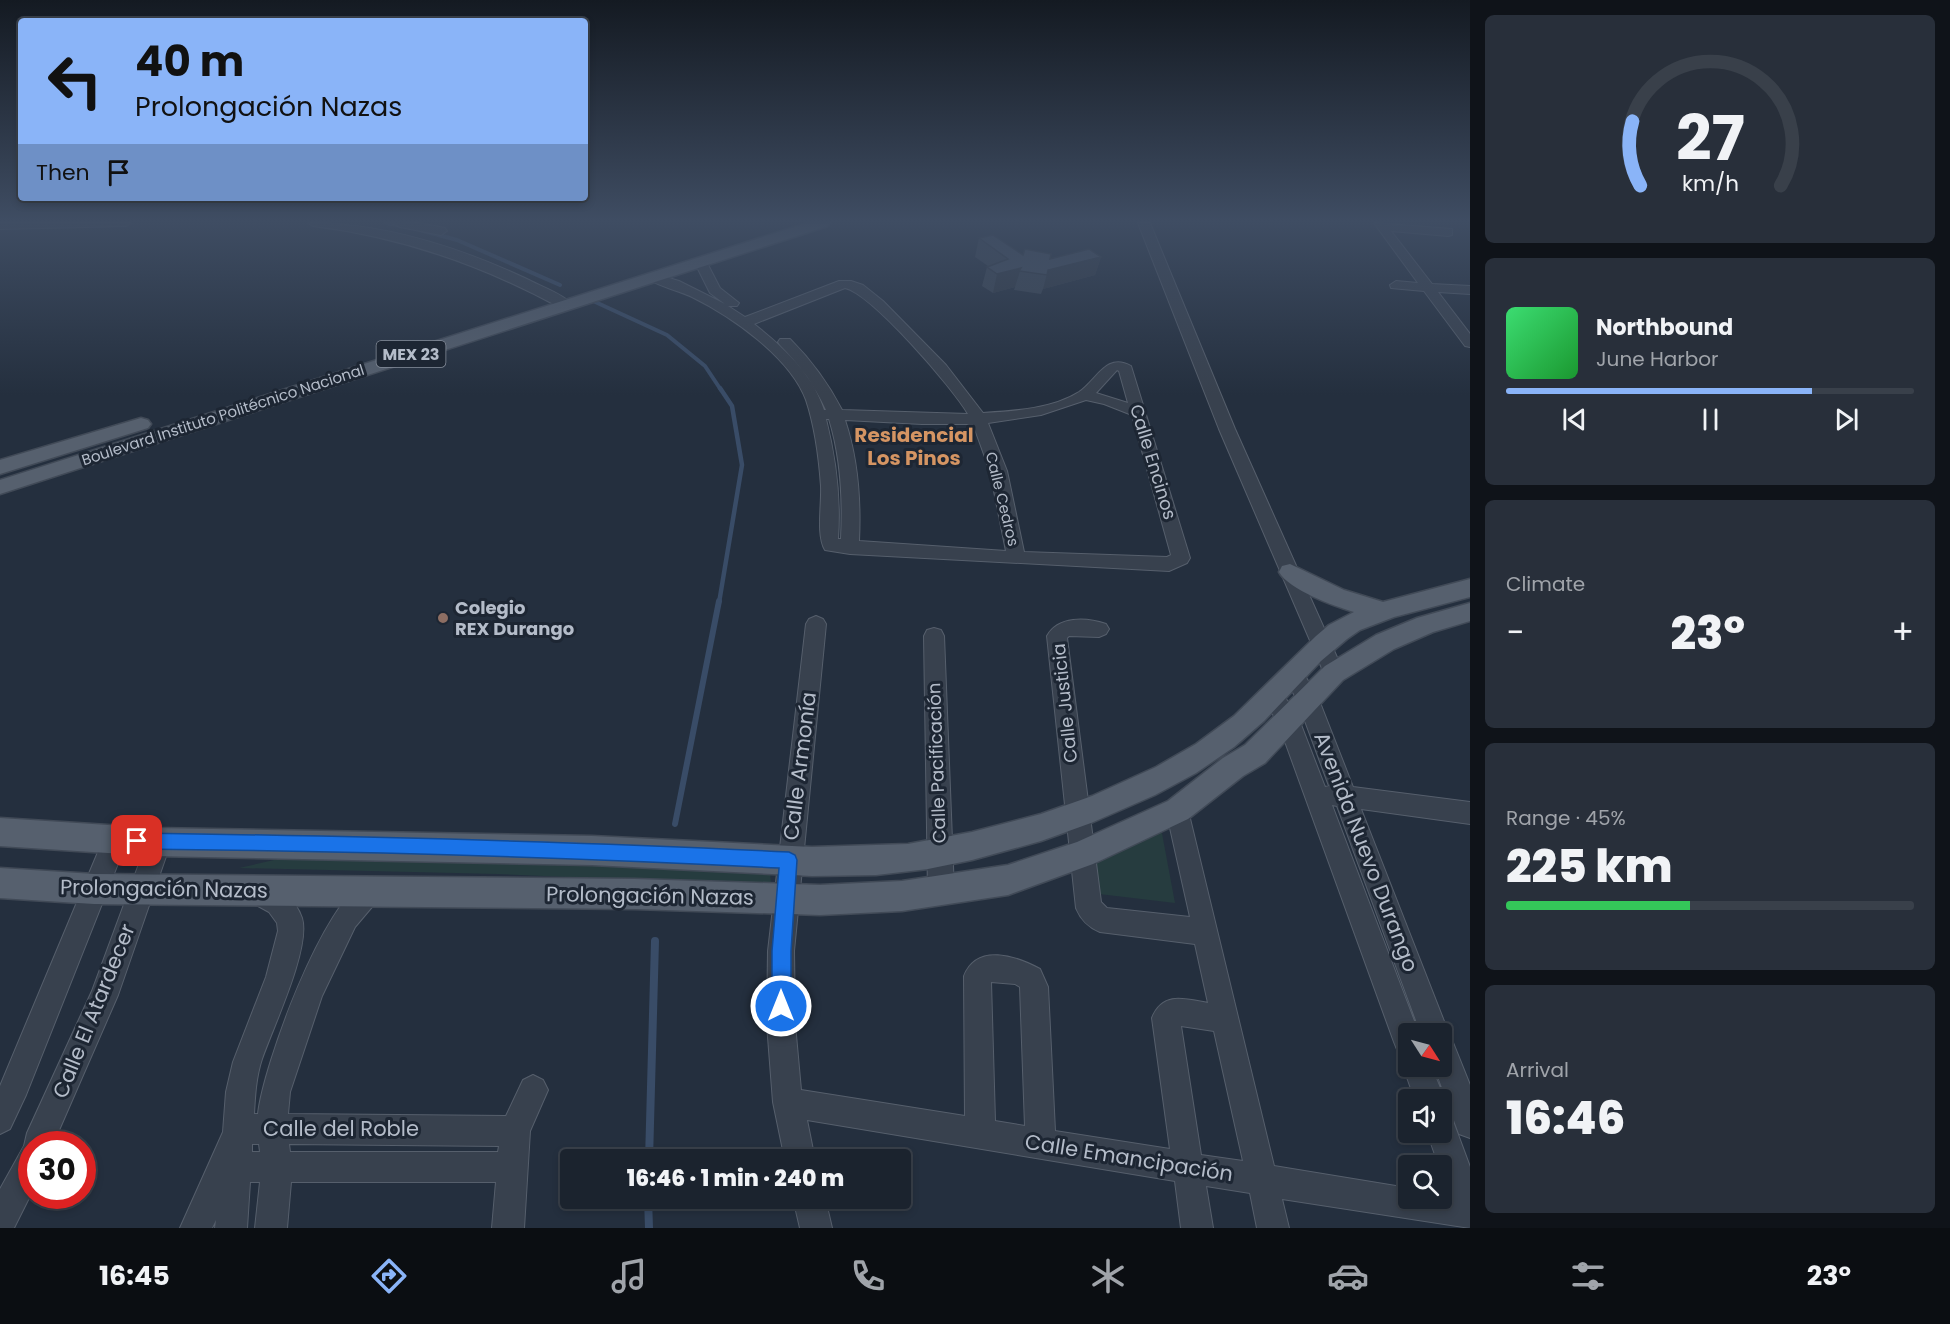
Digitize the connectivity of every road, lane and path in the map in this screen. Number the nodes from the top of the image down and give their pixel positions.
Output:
1 (519, 280) edge
2 (625, 280) edge
3 (639, 280) edge
4 (661, 280) edge
5 (1167, 280) edge
6 (1423, 280) edge
7 (710, 283) joint
8 (1396, 285) dead end
9 (1427, 286) junction
10 (687, 290) junction
11 (1470, 290) edge
12 (560, 301) junction
13 (719, 301) junction
14 (749, 320) junction
15 (1464, 328) edge
16 (1470, 343) edge
17 (1084, 395) junction
18 (1137, 412) junction
19 (817, 414) junction
20 (835, 415) junction
21 (979, 420) junction
22 (0, 467) edge
23 (0, 487) edge
24 (850, 548) junction
25 (1016, 558) junction
26 (1290, 572) junction
27 (1470, 588) edge
28 (1385, 611) junction
29 (1470, 612) edge
30 (816, 624) dead end
31 (1099, 629) dead end
32 (934, 636) dead end
33 (1322, 646) junction
34 (1293, 673) junction
35 (1334, 673) junction
36 (1273, 694) junction
37 (1308, 700) junction
38 (1289, 722) junction
39 (1316, 793) junction
40 (1344, 797) junction
41 (1178, 810) junction
42 (1470, 813) edge
43 (1078, 815) junction
44 (0, 832) edge
45 (115, 841) junction
46 (159, 842) junction
47 (939, 853) junction
48 (1082, 854) junction
49 (789, 860) junction
50 (0, 884) edge
51 (94, 889) junction
52 (140, 890) junction
53 (256, 891) junction
54 (941, 891) junction
55 (368, 892) junction
56 (786, 899) junction
57 (1204, 932) junction
58 (1224, 1019) junction
59 (1401, 1023) edge
60 (1431, 1023) edge
61 (261, 1029) junction
62 (296, 1030) junction
63 (1452, 1076) edge
64 (533, 1090) dead end
65 (788, 1102) junction
66 (0, 1119) edge
67 (1470, 1124) edge
68 (272, 1128) junction
69 (240, 1129) junction
70 (44, 1131) edge
71 (515, 1131) junction
72 (980, 1134) junction
73 (1041, 1143) junction
74 (1446, 1143) edge
75 (798, 1149) edge
76 (277, 1166) junction
77 (236, 1167) junction
78 (511, 1167) junction
79 (1188, 1167) junction
80 (1262, 1180) junction
81 (18, 1186) edge
82 (812, 1209) edge
83 (1470, 1209) edge
84 (1470, 1214) edge
85 (0, 1223) edge
86 (196, 1228) edge
87 (231, 1228) edge
88 (271, 1228) edge
89 (508, 1228) edge
90 (816, 1228) edge
91 (1197, 1228) edge
92 (1273, 1228) edge

1 - 12 street
2 - 12 main road, Boulevard Instituto Politécnico Nacional / MEX 23
3 - 12 main road, Boulevard Instituto Politécnico Nacional / MEX 23
4 - 10 street
5 - 26 street
6 - 9 street
7 - 10 street
7 - 13 street
8 - 9 street
9 - 11 street
9 - 15 street
10 - 13 street
12 - 22 main road, Boulevard Instituto Politécnico Nacional / MEX 23
12 - 23 main road, Boulevard Instituto Politécnico Nacional / MEX 23
13 - 14 street
14 - 19 street
14 - 20 street
14 - 21 street, Calle Cedros
15 - 16 street
17 - 18 street
17 - 18 street, Calle Encinos
17 - 21 street
18 - 25 street, Calle Encinos
19 - 20 street
19 - 24 street
20 - 21 street
20 - 24 street
21 - 25 street, Calle Cedros
24 - 25 street
26 - 28 main road
26 - 33 street
27 - 28 main road, Prolongación Nazas
28 - 33 main road, Prolongación Nazas
29 - 35 main road, Prolongación Nazas
30 - 49 street, Calle Armonía
31 - 43 street, Calle Justicia
32 - 47 street, Calle Pacificación
33 - 34 main road, Prolongación Nazas
33 - 35 street
34 - 36 main road, Prolongación Nazas
34 - 37 street, Avenida Nuevo Durango
35 - 37 main road, Prolongación Nazas
36 - 38 street, Avenida Nuevo Durango
36 - 43 main road, Prolongación Nazas
37 - 38 main road, Prolongación Nazas
37 - 40 street, Avenida Nuevo Durango
38 - 39 street, Avenida Nuevo Durango
38 - 41 main road, Prolongación Nazas
39 - 40 street
39 - 59 street, Avenida Nuevo Durango
40 - 42 street
40 - 60 street, Avenida Nuevo Durango
41 - 48 main road, Prolongación Nazas
41 - 57 street
43 - 47 main road, Prolongación Nazas
43 - 48 street
44 - 45 main road, Prolongación Nazas
45 - 46 main road, Prolongación Nazas
45 - 51 street
46 - 49 main road, Prolongación Nazas
46 - 52 street, Calle El Atardecer
47 - 49 main road, Prolongación Nazas
47 - 54 street, Calle Pacificación
48 - 54 main road, Prolongación Nazas
48 - 57 street
49 - 56 street, Calle Armonía
50 - 51 main road, Prolongación Nazas
51 - 52 main road, Prolongación Nazas
51 - 66 street
52 - 53 main road, Prolongación Nazas
52 - 70 street, Calle El Atardecer
53 - 55 main road, Prolongación Nazas
53 - 61 street
54 - 56 main road, Prolongación Nazas
55 - 56 main road, Prolongación Nazas
55 - 62 street
56 - 65 street, Calle Armonía
57 - 58 street
58 - 79 street
58 - 80 street
61 - 62 street
61 - 69 street
62 - 68 street
63 - 67 street
64 - 71 street
65 - 72 street, Calle Emancipación
65 - 75 street, Calle Armonía
68 - 69 street, Calle del Roble
68 - 71 street, Calle del Roble
68 - 76 street
69 - 77 street
69 - 86 street, Calle del Roble
71 - 78 street
72 - 73 street, Calle Emancipación
72 - 73 street
73 - 79 street, Calle Emancipación
74 - 83 street
76 - 77 street, Calle del Roble
76 - 78 street, Calle del Roble
76 - 88 street
77 - 87 street
78 - 89 street
79 - 80 street, Calle Emancipación
79 - 91 street
80 - 84 street, Calle Emancipación
80 - 92 street
81 - 85 street
82 - 90 street

